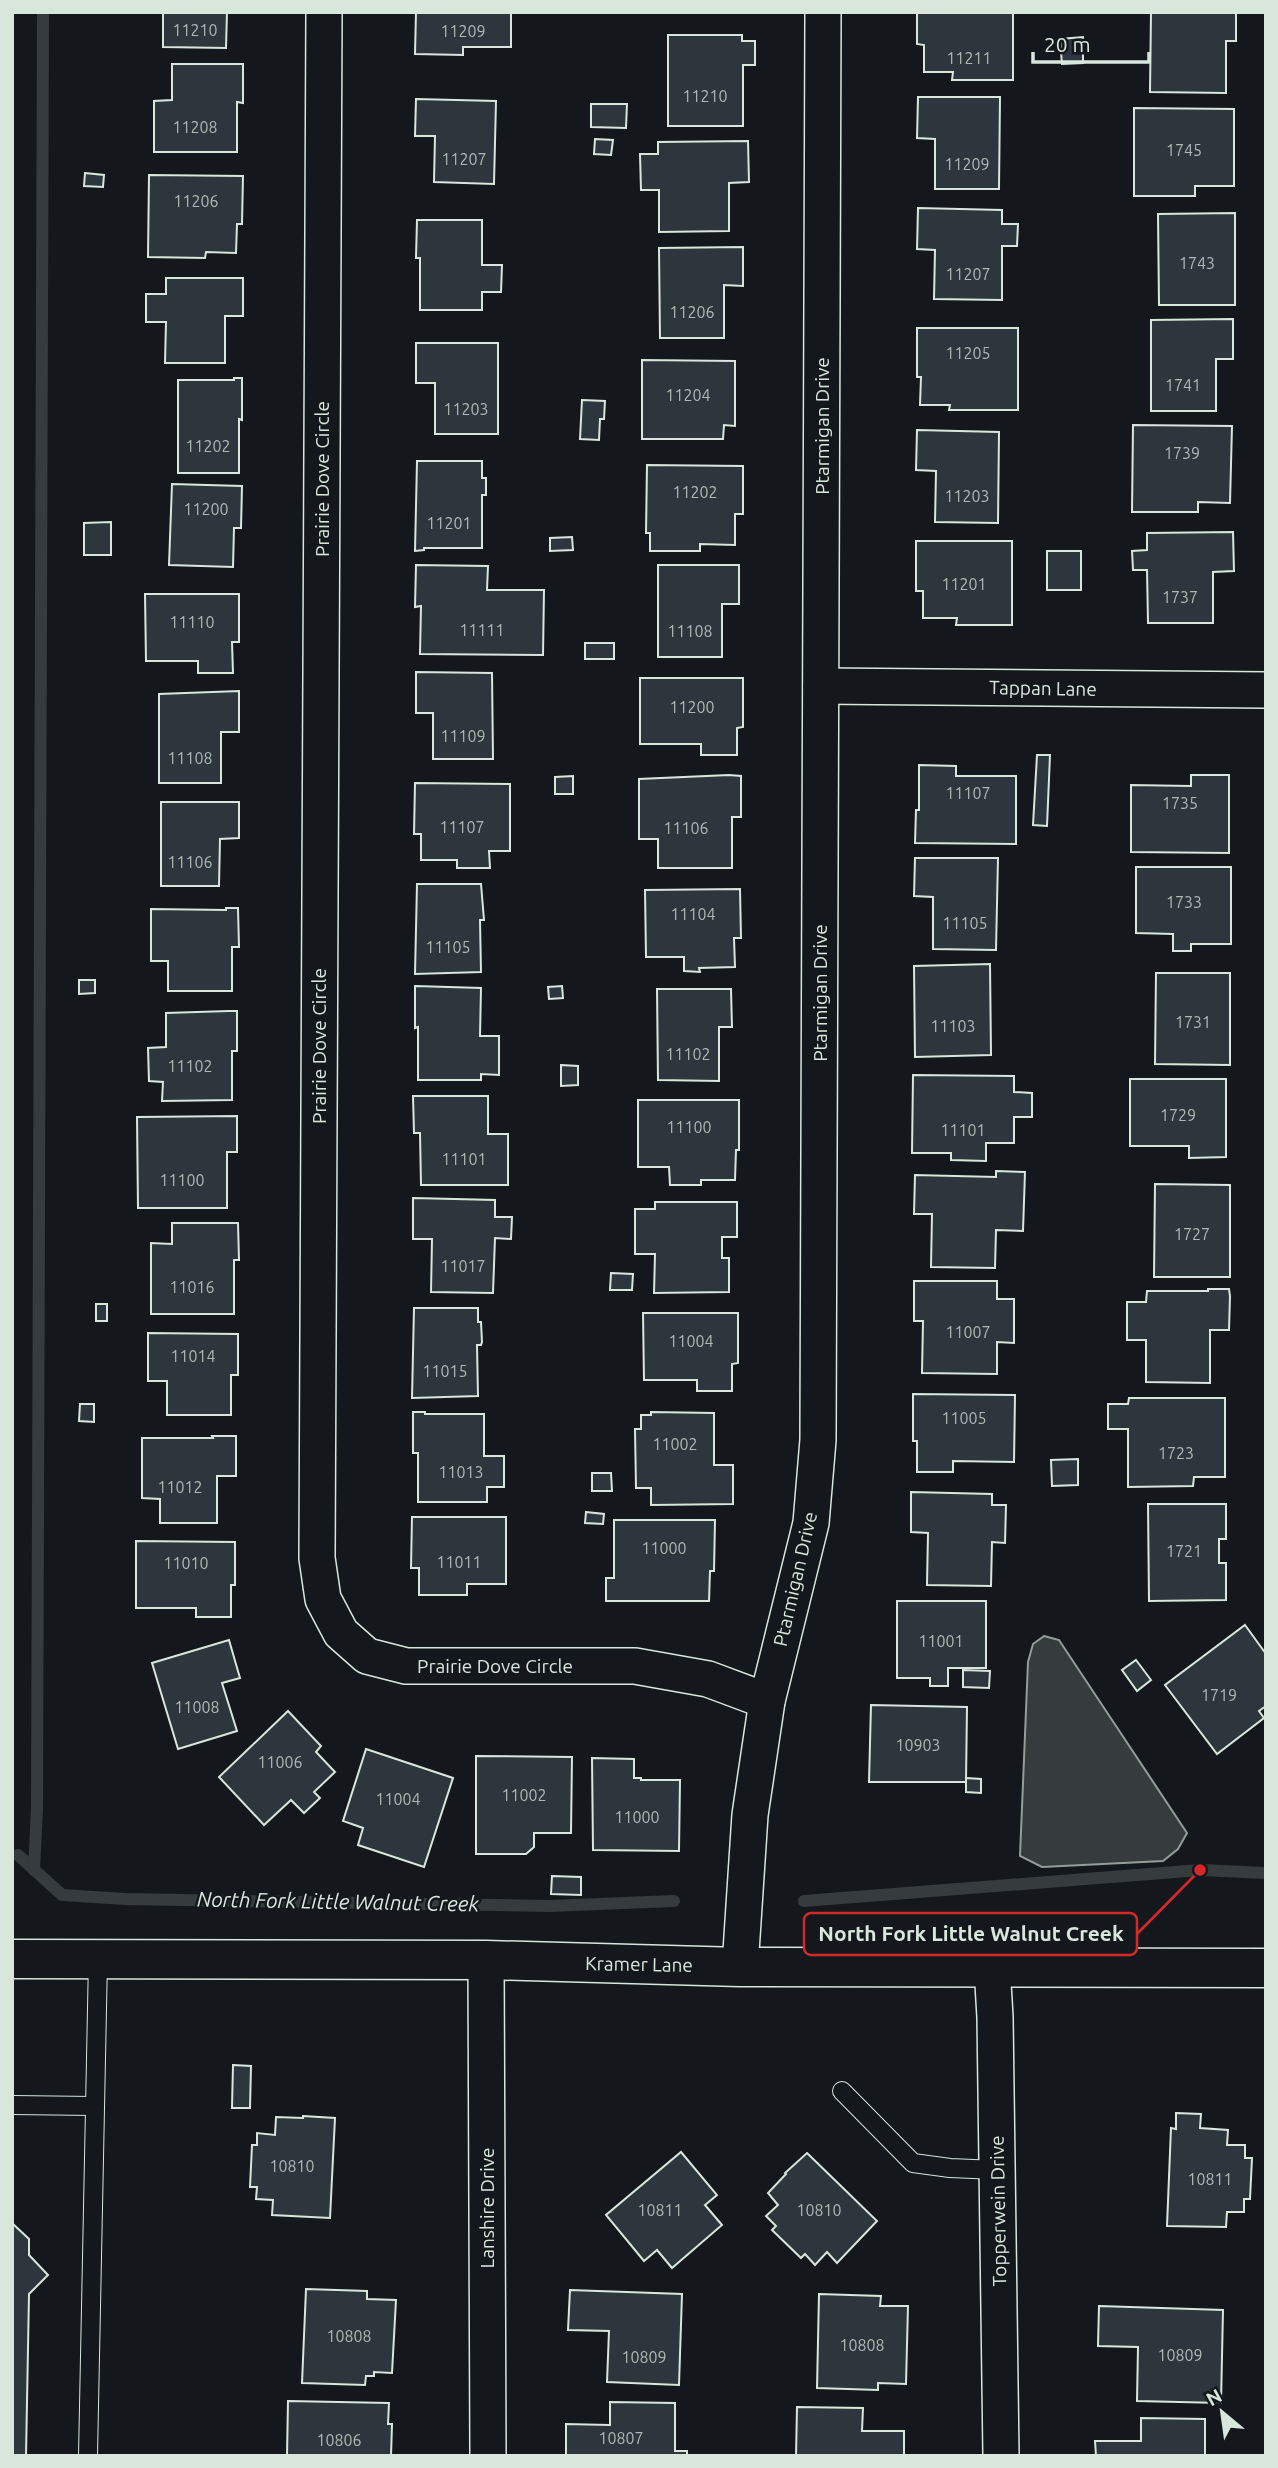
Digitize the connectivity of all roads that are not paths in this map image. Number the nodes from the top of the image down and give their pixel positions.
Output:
1 (324, 12) edge
2 (823, 12) edge
3 (821, 686) junction
4 (1266, 690) edge
5 (767, 1702) junction
6 (12, 1959) edge
7 (97, 1959) junction
8 (486, 1961) junction
9 (740, 1967) junction
10 (992, 1967) junction
11 (1266, 1968) edge
12 (842, 2091) dead end
13 (12, 2105) edge
14 (94, 2106) junction
15 (997, 2170) junction
16 (88, 2456) edge
17 (488, 2456) edge
18 (1000, 2456) edge

1 - 5 street, Prairie Dove Circle
2 - 3 street, Ptarmigan Drive
3 - 4 street, Tappan Lane
3 - 5 street, Ptarmigan Drive
5 - 9 street, Ptarmigan Drive
6 - 7 street, Kramer Lane
7 - 8 street, Kramer Lane
7 - 14 lane
8 - 9 street, Kramer Lane
8 - 17 street, Lanshire Drive
9 - 10 street, Kramer Lane
10 - 11 street, Kramer Lane
10 - 15 street, Topperwein Drive
12 - 15 lane
13 - 14 lane
14 - 16 lane
15 - 18 street, Topperwein Drive

